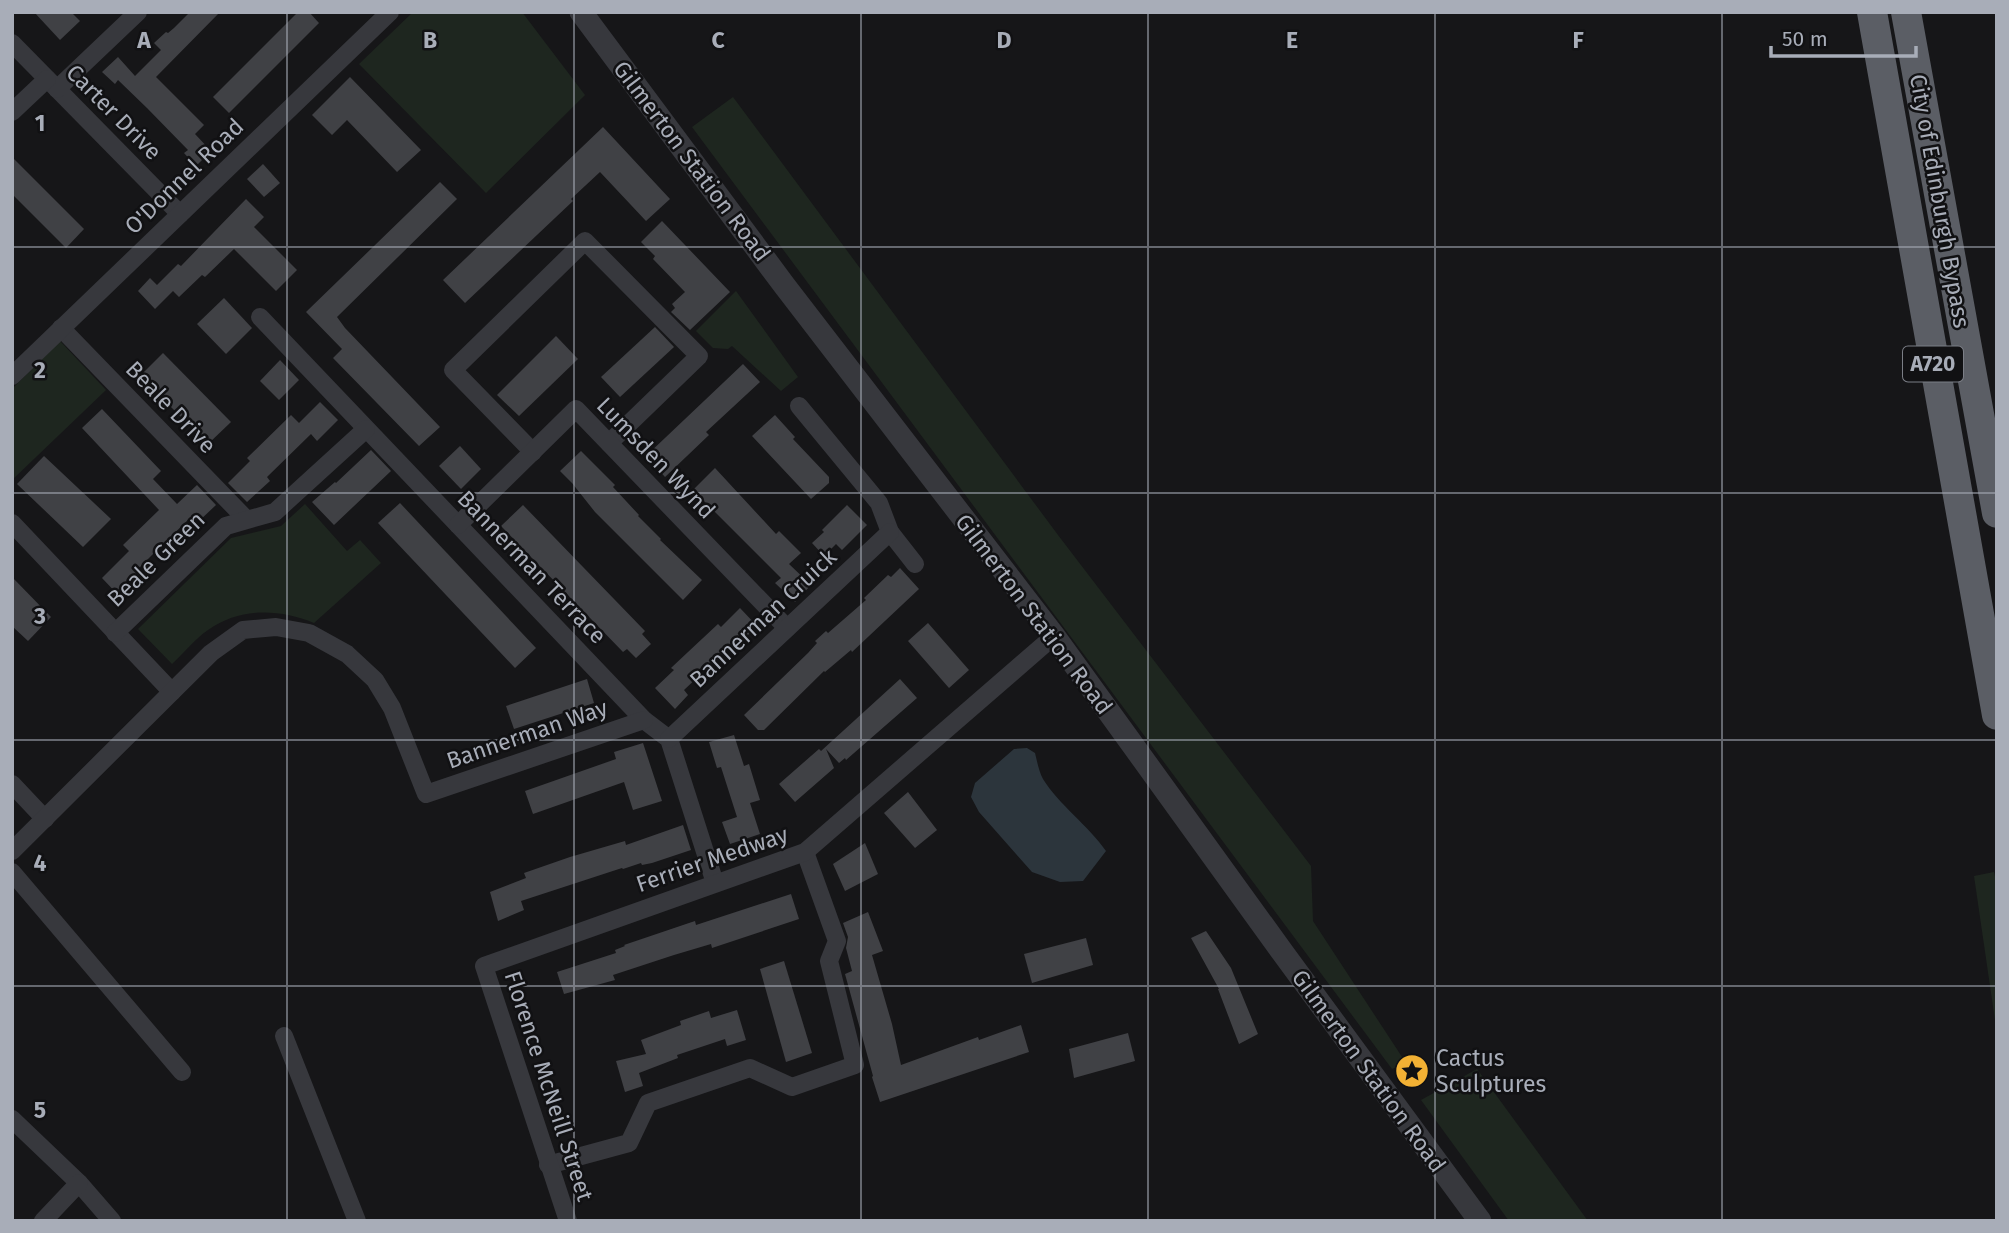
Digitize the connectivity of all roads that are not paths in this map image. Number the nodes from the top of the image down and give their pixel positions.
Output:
1 (138, 12) edge
2 (390, 12) edge
3 (581, 12) edge
4 (1872, 12) edge
5 (1906, 12) edge
6 (12, 43) edge
7 (52, 84) junction
8 (12, 112) edge
9 (180, 214) junction
10 (260, 317) dead end
11 (61, 328) junction
12 (12, 376) edge
13 (799, 406) dead end
14 (366, 429) junction
15 (609, 443) junction
16 (533, 452) junction
17 (1997, 513) edge
18 (246, 519) junction
19 (12, 523) edge
20 (458, 525) junction
21 (890, 532) junction
22 (915, 564) dead end
23 (787, 628) junction
24 (115, 633) junction
25 (1054, 636) junction
26 (172, 692) junction
27 (1997, 715) edge
28 (644, 720) junction
29 (669, 739) junction
30 (12, 784) edge
31 (45, 819) junction
32 (12, 851) edge
33 (805, 852) junction
34 (12, 872) edge
35 (715, 883) junction
36 (484, 966) joint
37 (284, 1036) dead end
38 (182, 1072) dead end
39 (12, 1119) edge
40 (548, 1165) junction
41 (79, 1183) junction
42 (43, 1221) edge
43 (112, 1221) edge
44 (357, 1221) edge
45 (568, 1221) edge
46 (1480, 1221) edge

1 - 7 street
2 - 9 street, O'Donnel Road
3 - 25 street, Gilmerton Station Road
4 - 27 highway, City of Edinburgh Bypass / A720
5 - 17 highway, City of Edinburgh Bypass / A720
6 - 7 street, Carter Drive
7 - 8 street
7 - 9 street, Carter Drive
9 - 11 street, O'Donnel Road
10 - 14 street, Bannerman Terrace
11 - 12 street, O'Donnel Road
11 - 18 street, Beale Drive
13 - 21 street
14 - 18 street, Beale Green
14 - 20 street, Bannerman Terrace
15 - 16 street, Lumsden Wynd
15 - 16 street
15 - 23 street, Lumsden Wynd
16 - 20 street, Lumsden Wynd
18 - 24 street, Beale Green
19 - 24 street
20 - 28 street, Bannerman Terrace
21 - 22 street
21 - 23 street, Bannerman Cruick
23 - 29 street, Bannerman Cruick
24 - 26 street
25 - 33 street, Ferrier Medway
25 - 46 street, Gilmerton Station Road
26 - 28 street, Bannerman Way
26 - 31 street
28 - 29 street, Bannerman Terrace
29 - 35 street
30 - 31 street
31 - 32 street
33 - 35 street, Ferrier Medway
33 - 40 street
34 - 38 street
35 - 36 street, Ferrier Medway
36 - 40 street, Florence McNeill Street
37 - 44 street
39 - 41 street
40 - 45 street, Florence McNeill Street
41 - 42 street
41 - 43 street

